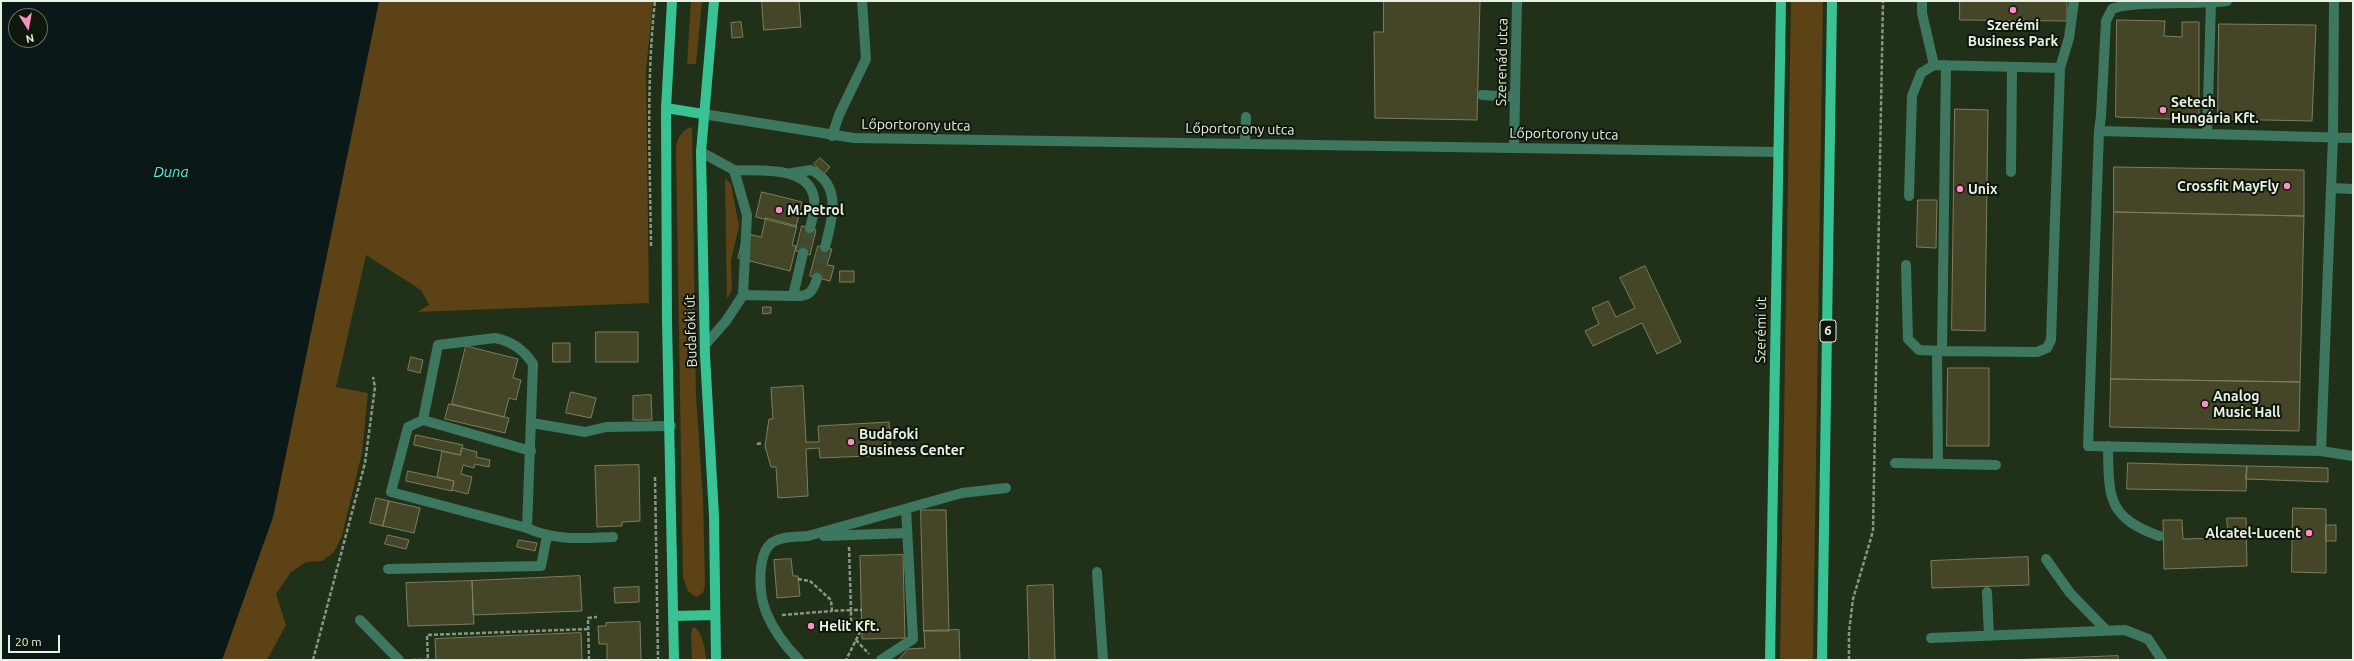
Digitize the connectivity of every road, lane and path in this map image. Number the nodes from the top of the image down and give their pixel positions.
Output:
1 (655, 1) edge
2 (672, 1) edge
3 (714, 1) edge
4 (862, 1) edge
5 (1518, 1) edge
6 (1781, 1) edge
7 (1832, 1) edge
8 (1883, 1) edge
9 (1922, 1) edge
10 (2074, 1) edge
11 (2227, 1) edge
12 (2334, 1) edge
13 (2211, 3) junction
14 (1934, 65) junction
15 (1946, 66) junction
16 (2012, 67) junction
17 (2060, 68) junction
18 (651, 69) dead end
19 (1482, 96) dead end
20 (1516, 97) junction
21 (666, 108) junction
22 (703, 114) junction
23 (1246, 117) dead end
24 (2099, 131) junction
25 (2207, 134) junction
26 (832, 136) junction
27 (2333, 137) junction
28 (2353, 138) edge
29 (1245, 143) junction
30 (1514, 147) junction
31 (701, 152) junction
32 (1778, 152) junction
33 (734, 170) junction
34 (792, 172) junction
35 (2011, 172) dead end
36 (2331, 188) junction
37 (2353, 189) edge
38 (1910, 196) dead end
39 (810, 228) tunnel mouth
40 (825, 247) tunnel mouth
41 (803, 253) tunnel mouth
42 (1906, 265) dead end
43 (817, 278) tunnel mouth
44 (743, 295) junction
45 (793, 296) junction
46 (705, 345) junction
47 (1940, 351) junction
48 (373, 377) dead end
49 (423, 420) junction
50 (532, 423) junction
51 (671, 426) junction
52 (762, 443) dead end
53 (757, 444) dead end
54 (2108, 446) junction
55 (531, 451) junction
56 (2321, 451) junction
57 (2353, 456) edge
58 (1896, 463) dead end
59 (1938, 464) junction
60 (1996, 465) dead end
61 (1006, 488) dead end
62 (906, 509) junction
63 (527, 528) junction
64 (907, 533) junction
65 (848, 535) junction
66 (546, 536) junction
67 (808, 536) junction
68 (2159, 536) dead end
69 (613, 537) dead end
70 (2046, 559) dead end
71 (388, 569) dead end
72 (1097, 572) dead end
73 (798, 579) dead end
74 (1987, 592) dead end
75 (851, 610) junction
76 (862, 610) dead end
77 (832, 611) junction
78 (715, 615) junction
79 (673, 616) junction
80 (768, 616) junction
81 (597, 617) dead end
82 (360, 620) dead end
83 (588, 629) junction
84 (2106, 630) junction
85 (1988, 636) junction
86 (1931, 638) dead end
87 (856, 640) junction
88 (313, 660) edge
89 (399, 660) edge
90 (589, 660) edge
91 (674, 660) edge
92 (716, 660) edge
93 (798, 660) edge
94 (846, 660) edge
95 (872, 660) edge
96 (881, 660) edge
97 (1103, 660) edge
98 (1770, 660) edge
99 (1822, 660) edge
100 (1848, 660) edge
101 (2162, 660) edge

1 - 18 path
2 - 21 main road, Budafoki út
3 - 22 main road, Budafoki út
4 - 26 street
5 - 20 street, Szerenád utca
6 - 32 main road, Szerémi út
7 - 99 main road, 6
8 - 100 path
9 - 14 street
10 - 17 street
11 - 13 street
12 - 27 street
13 - 24 street
13 - 25 street
14 - 15 street
14 - 38 street
15 - 16 street
15 - 47 street
16 - 17 street
16 - 35 street
17 - 47 street
19 - 20 street
20 - 30 street, Szerenád utca
21 - 22 main road
21 - 51 main road, Budafoki út
22 - 26 street, Lőportorony utca
22 - 31 main road, Budafoki út
23 - 29 street
24 - 25 street
24 - 54 street
25 - 27 street
26 - 29 street, Lőportorony utca
27 - 28 street
27 - 36 street
29 - 30 street, Lőportorony utca
30 - 32 street, Lőportorony utca
31 - 33 street
31 - 46 main road, Budafoki út
32 - 98 main road, Szerémi út
33 - 34 street
33 - 44 street
34 - 39 street
34 - 40 street
36 - 37 street
36 - 56 street
41 - 45 street
42 - 47 street
43 - 45 street
44 - 45 street
44 - 46 street
46 - 78 main road, Budafoki út
47 - 59 street
48 - 88 path
49 - 50 street
49 - 55 street
49 - 63 street
50 - 51 street
50 - 55 street
51 - 79 main road, Budafoki út
52 - 53 path
54 - 56 street
54 - 68 street
55 - 63 street
56 - 57 street
58 - 59 street
59 - 60 street
61 - 62 street
62 - 64 street
62 - 67 street
63 - 66 street
64 - 65 street
64 - 96 street
65 - 67 street
65 - 75 path
66 - 69 street
66 - 71 street
67 - 80 street
70 - 84 street
72 - 97 street
73 - 77 path
74 - 85 street
75 - 76 path
75 - 77 path
75 - 87 path
77 - 80 path
78 - 79 main road
78 - 92 main road, Budafoki út
79 - 91 main road, Budafoki út
80 - 93 street
81 - 83 path
82 - 89 street
83 - 89 path
83 - 90 path
84 - 85 street
84 - 101 street
85 - 86 street
87 - 94 path
87 - 95 path

